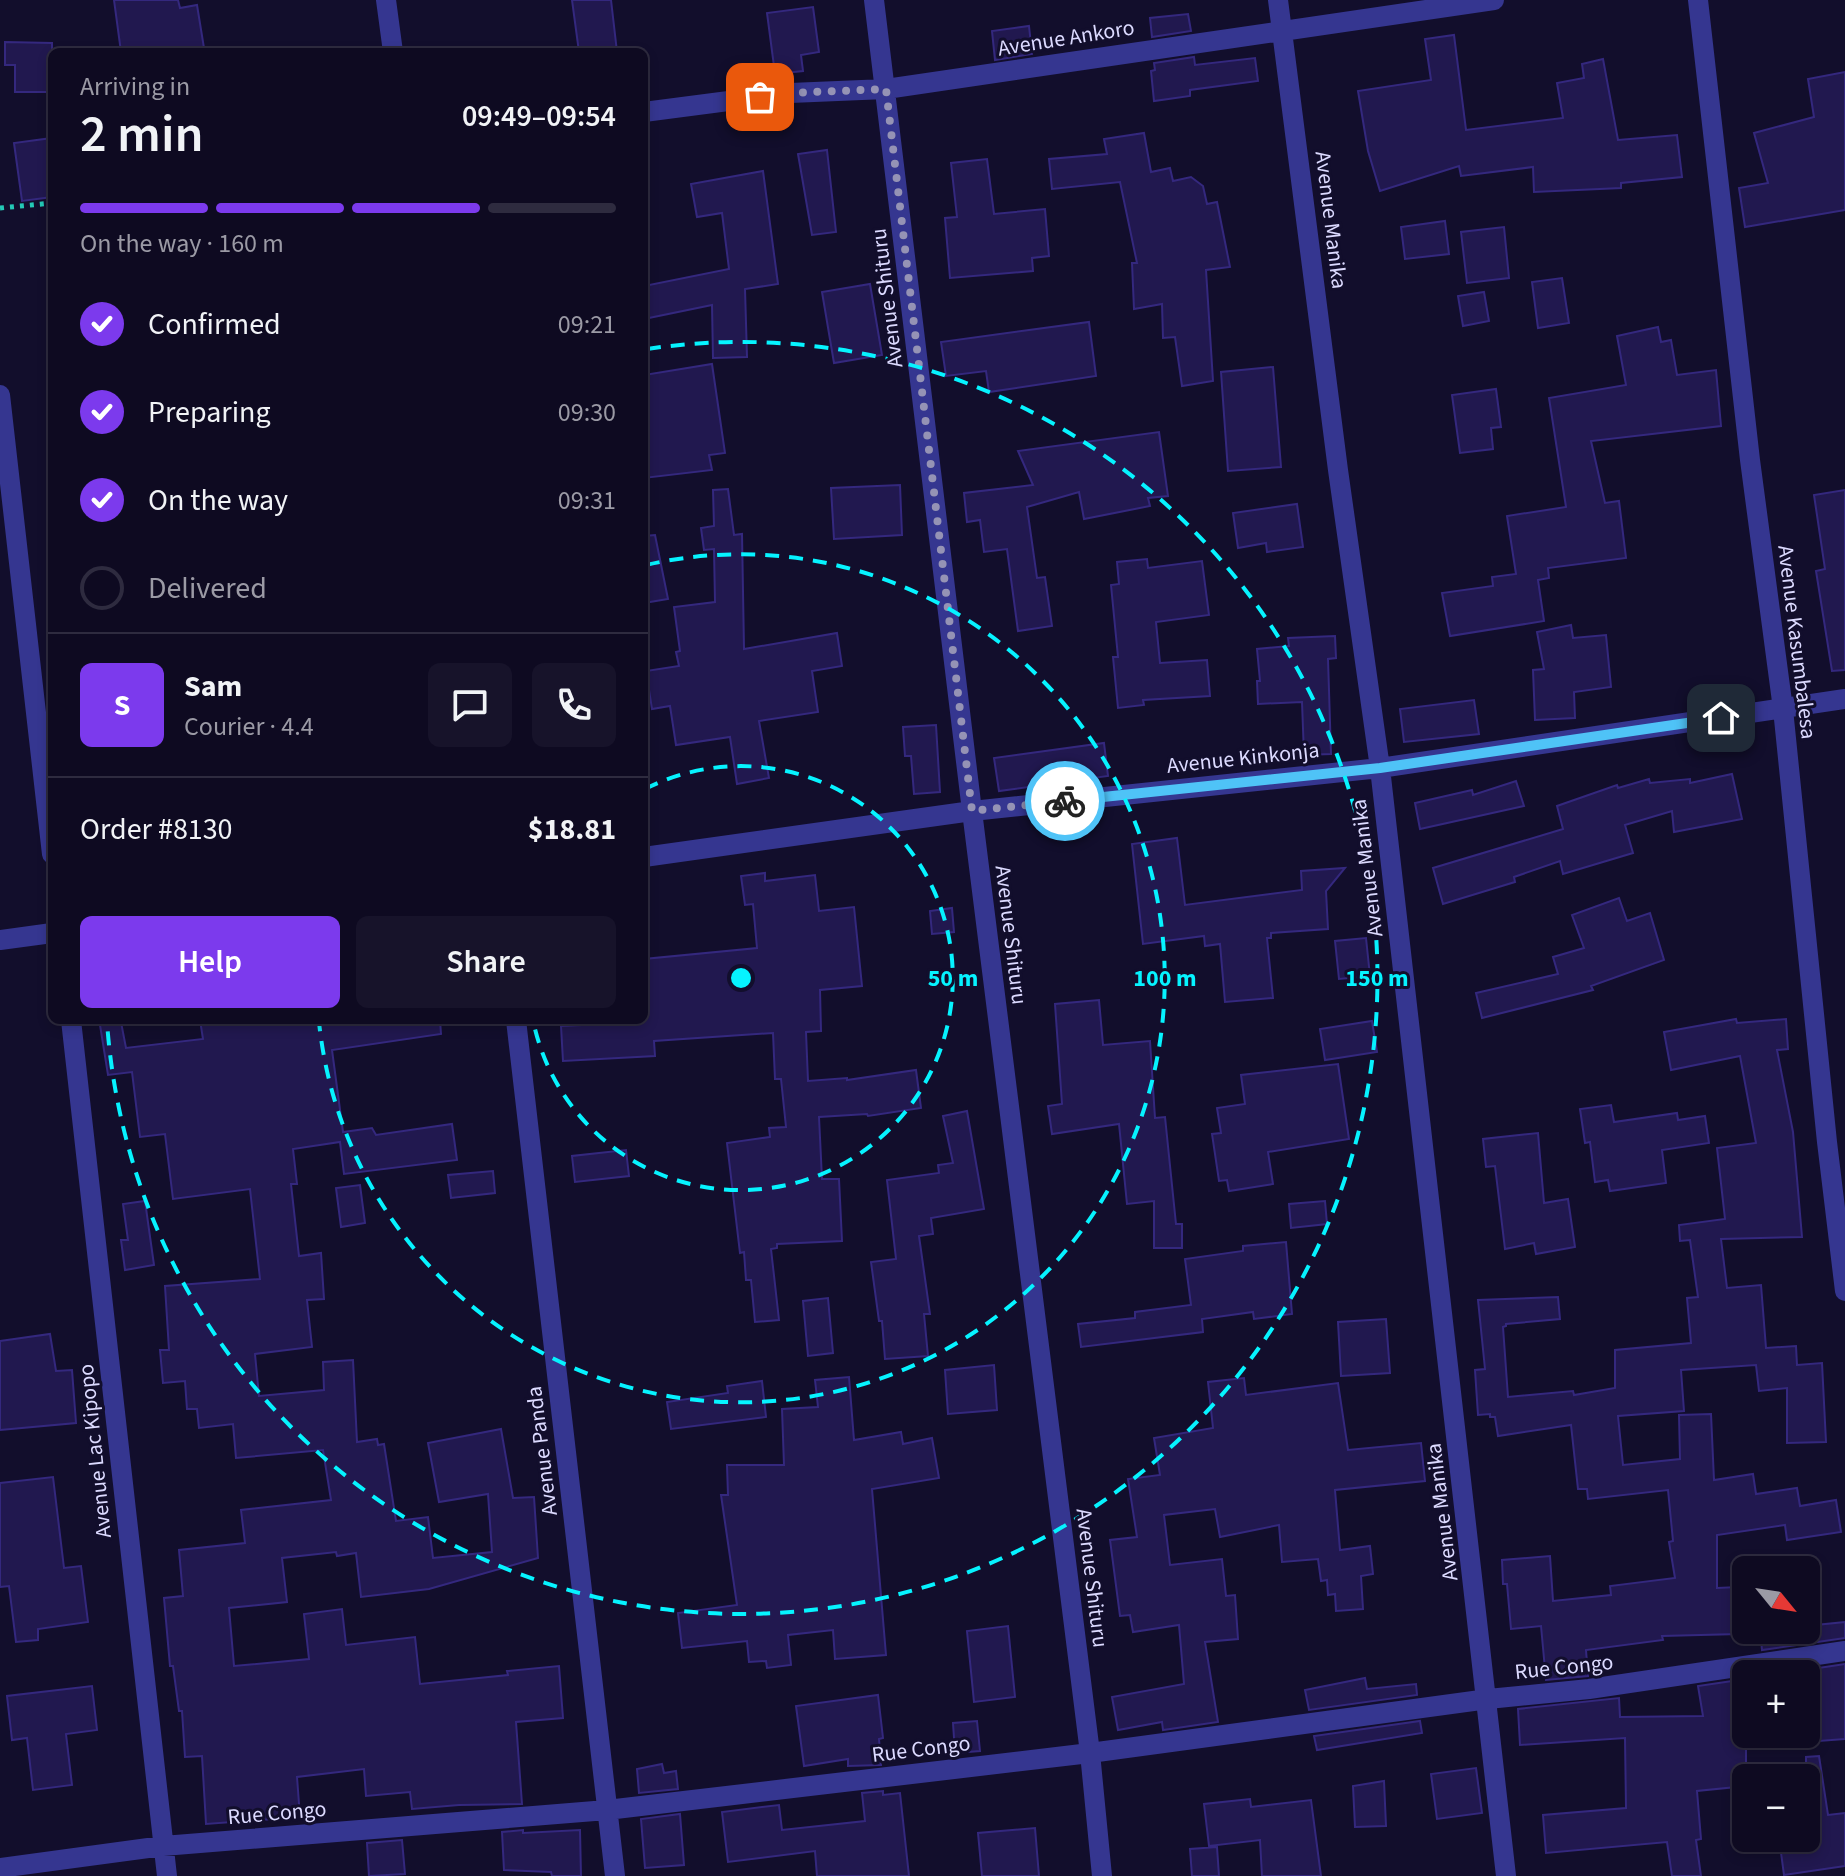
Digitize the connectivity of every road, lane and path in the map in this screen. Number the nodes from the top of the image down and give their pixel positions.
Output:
1 (386, 0) edge
2 (874, 0) edge
3 (1278, 0) edge
4 (1494, 0) edge
5 (1698, 0) edge
6 (1283, 30) junction
7 (392, 48) edge
8 (886, 89) junction
9 (648, 111) edge
10 (48, 203) edge
11 (0, 208) edge
12 (0, 395) edge
13 (1845, 699) edge
14 (1783, 709) junction
15 (1380, 768) junction
16 (972, 811) junction
17 (48, 819) edge
18 (648, 856) edge
19 (48, 934) edge
20 (0, 940) edge
21 (71, 1024) edge
22 (516, 1024) edge
23 (1845, 1291) edge
24 (1845, 1651) edge
25 (1488, 1699) junction
26 (1090, 1753) junction
27 (607, 1810) junction
28 (163, 1846) junction
29 (0, 1868) edge
30 (167, 1876) edge
31 (615, 1876) edge
32 (1102, 1876) edge
33 (1506, 1876) edge

1 - 7 street
2 - 8 street, Avenue Shituru
3 - 6 street, Avenue Manika
4 - 6 street, Avenue Ankoro
5 - 14 street, Avenue Kasumbalesa
6 - 8 street, Avenue Ankoro
6 - 15 street, Avenue Manika
8 - 9 street, Avenue Ankoro
8 - 16 street, Avenue Shituru
10 - 11 path
12 - 17 street
13 - 14 street, Avenue Kinkonja
14 - 15 street, Avenue Kinkonja
14 - 23 street, Avenue Kasumbalesa
15 - 16 street, Avenue Kinkonja
15 - 25 street, Avenue Manika
16 - 18 street, Avenue Kinkonja
16 - 26 street, Avenue Shituru
19 - 20 street
21 - 28 street, Avenue Lac Kipopo
22 - 27 street, Avenue Panda
24 - 25 street, Rue Congo
25 - 26 street, Rue Congo
25 - 33 street, Avenue Manika
26 - 27 street, Rue Congo
26 - 32 street, Avenue Shituru
27 - 28 street, Rue Congo
27 - 31 street, Avenue Panda
28 - 29 street, Rue Congo
28 - 30 street, Avenue Lac Kipopo

